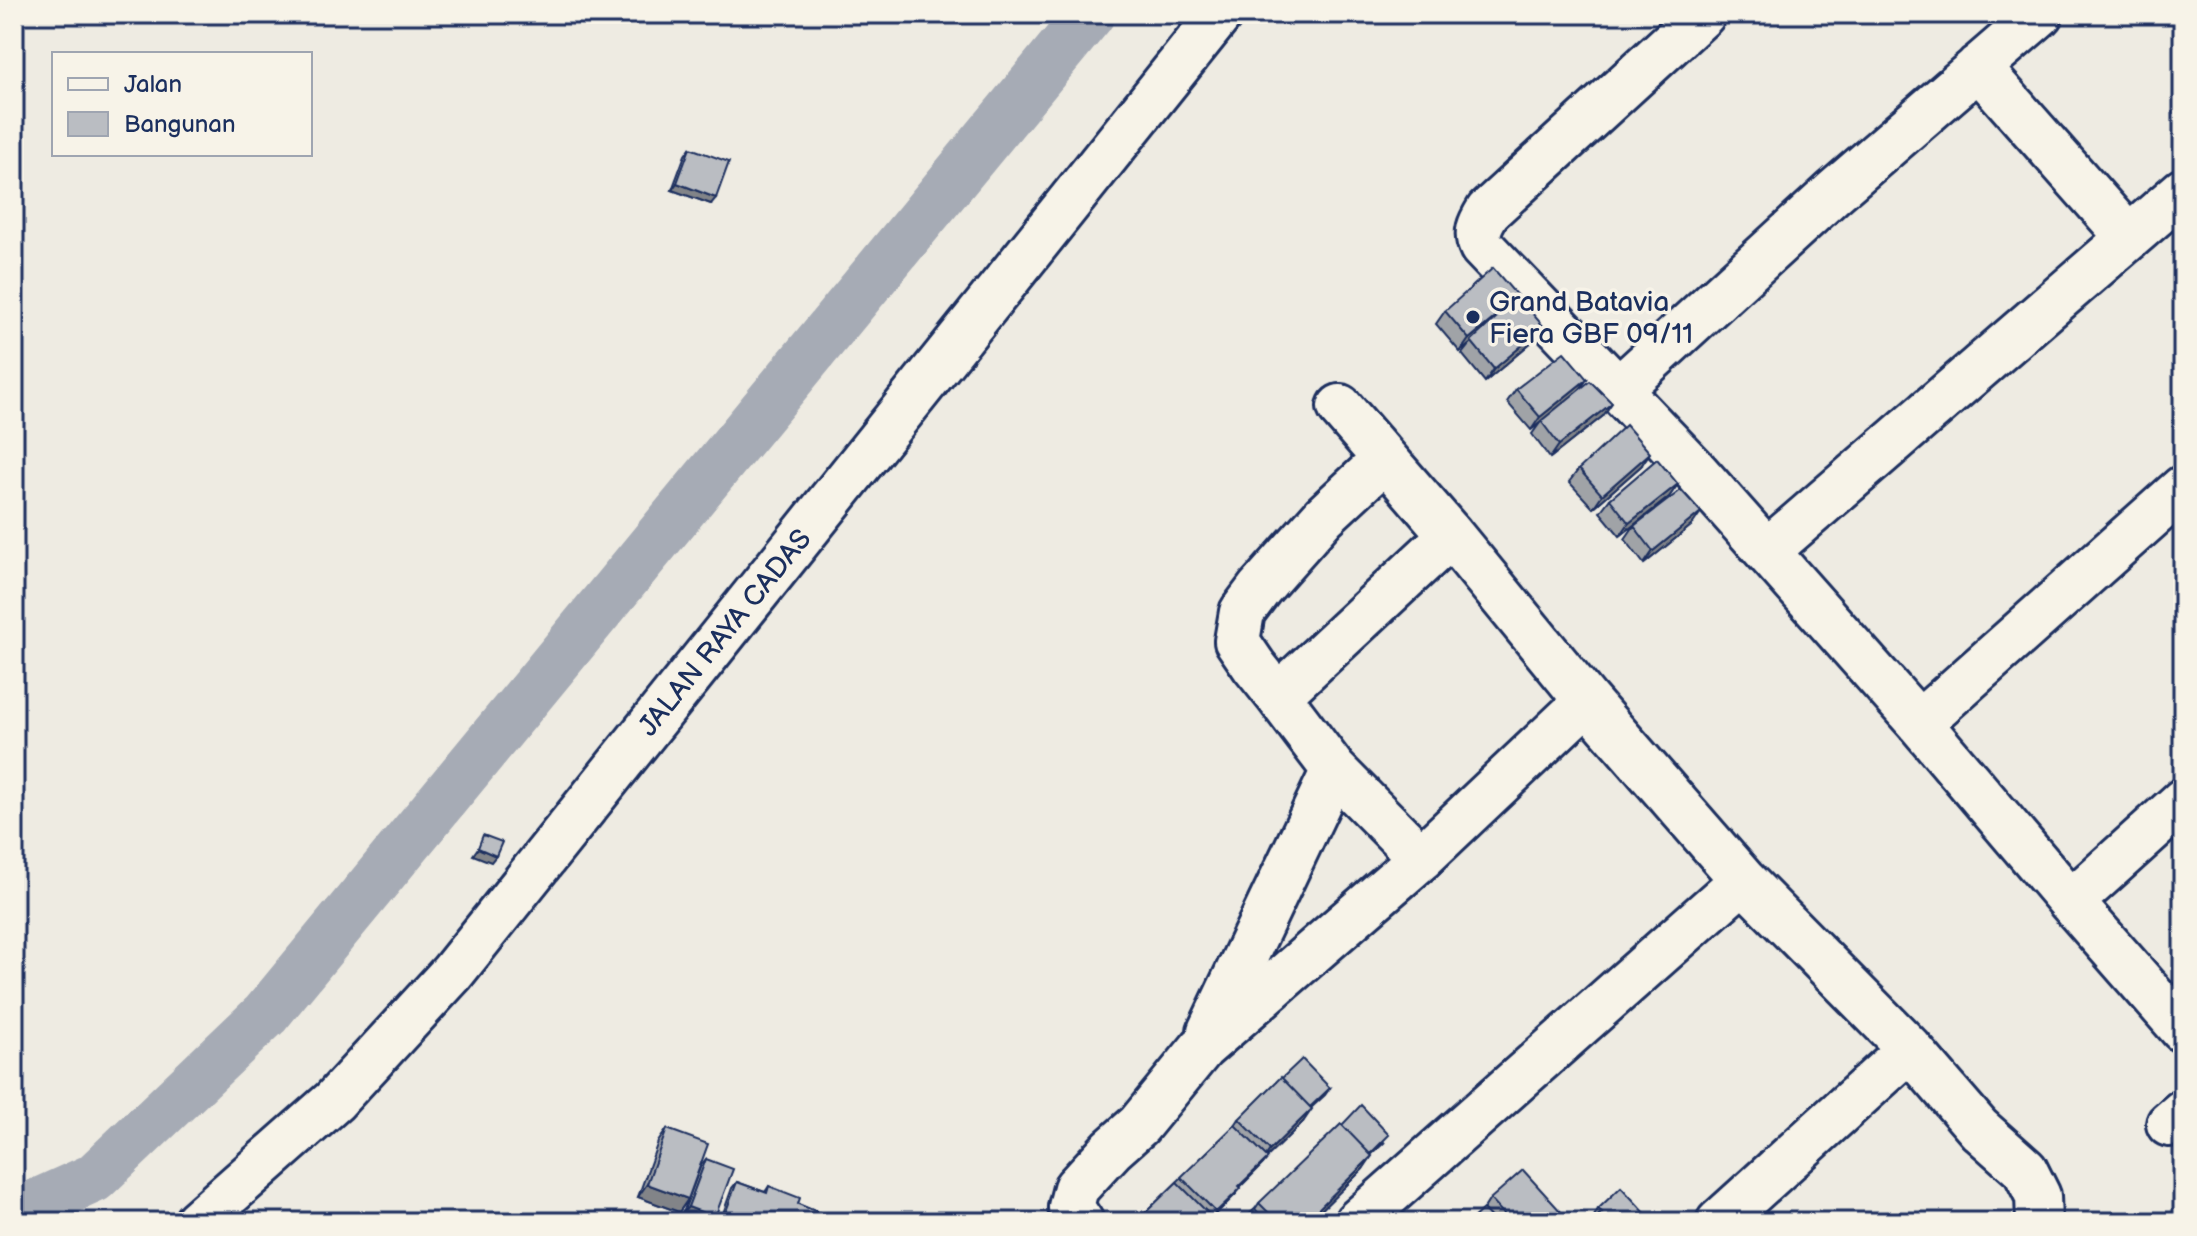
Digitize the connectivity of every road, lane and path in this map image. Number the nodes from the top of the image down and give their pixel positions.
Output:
1 (1220, 14) edge
2 (1703, 14) edge
3 (2040, 14) edge
4 (1978, 67) junction
5 (2183, 191) edge
6 (2129, 238) junction
7 (1619, 389) junction
8 (1340, 407) dead end
9 (1386, 462) junction
10 (2183, 488) edge
11 (1451, 535) junction
12 (1767, 551) junction
13 (1278, 696) junction
14 (1587, 701) junction
15 (1919, 723) junction
16 (1334, 770) junction
17 (2183, 801) edge
18 (1421, 858) junction
19 (1743, 880) junction
20 (2071, 902) junction
21 (2183, 1030) edge
22 (1202, 1048) junction
23 (1910, 1049) junction
24 (197, 1222) edge
25 (1081, 1222) edge
26 (1357, 1222) edge
27 (1719, 1222) edge
28 (2039, 1222) edge

1 - 24 street, JALAN RAYA CADAS
2 - 7 street
3 - 4 street
4 - 6 street
4 - 7 street
5 - 6 street
6 - 12 street
7 - 12 street
8 - 9 street
9 - 11 street
9 - 13 street
10 - 15 street
11 - 13 street
11 - 14 street
12 - 15 street
13 - 16 street
14 - 18 street
14 - 19 street
15 - 20 street
16 - 18 street
16 - 22 street
17 - 20 street
18 - 22 street
19 - 23 street
19 - 26 street
20 - 21 street
22 - 25 street
23 - 27 street
23 - 28 street

